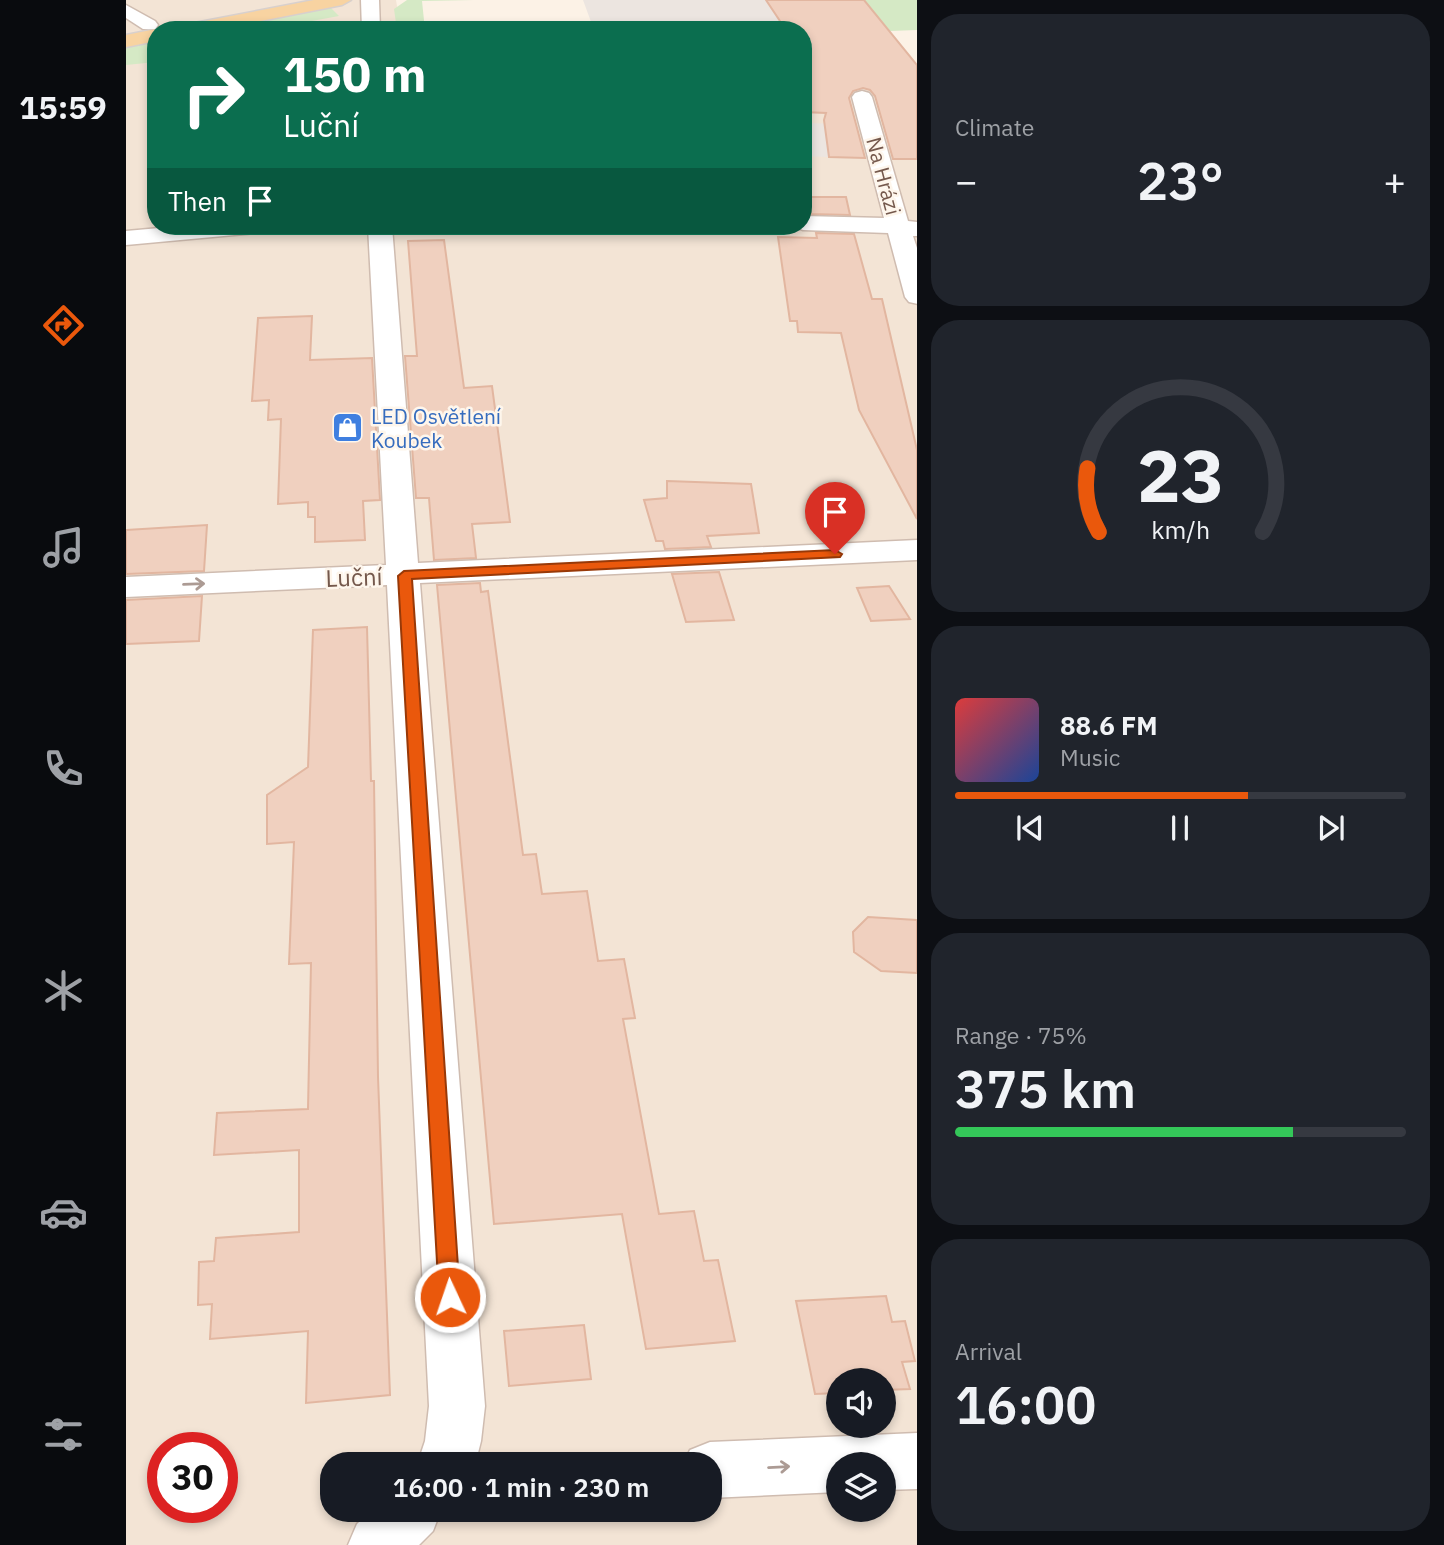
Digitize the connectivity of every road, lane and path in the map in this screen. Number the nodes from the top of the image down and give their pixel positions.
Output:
1 (342, 0) edge
2 (370, 0) edge
3 (126, 10) edge
4 (231, 21) edge
5 (371, 21) edge
6 (147, 26) edge
7 (147, 32) edge
8 (126, 41) edge
9 (862, 96) dead end
10 (812, 223) edge
11 (908, 228) edge
12 (159, 235) edge
13 (381, 235) edge
14 (126, 238) edge
15 (917, 297) edge
16 (917, 550) edge
17 (404, 576) junction
18 (126, 587) edge
19 (454, 1452) edge
20 (917, 1461) edge
21 (722, 1469) edge
22 (400, 1522) edge
23 (378, 1545) edge

1 - 4 main road
2 - 5 street
3 - 6 street
7 - 8 main road
9 - 11 street, Na Hrázi
10 - 11 street
11 - 15 street, Na Hrázi
12 - 14 street
13 - 17 street
16 - 17 street, Luční
18 -> 17 street, Luční
17 - 19 street
21 -> 20 street
22 - 23 street

